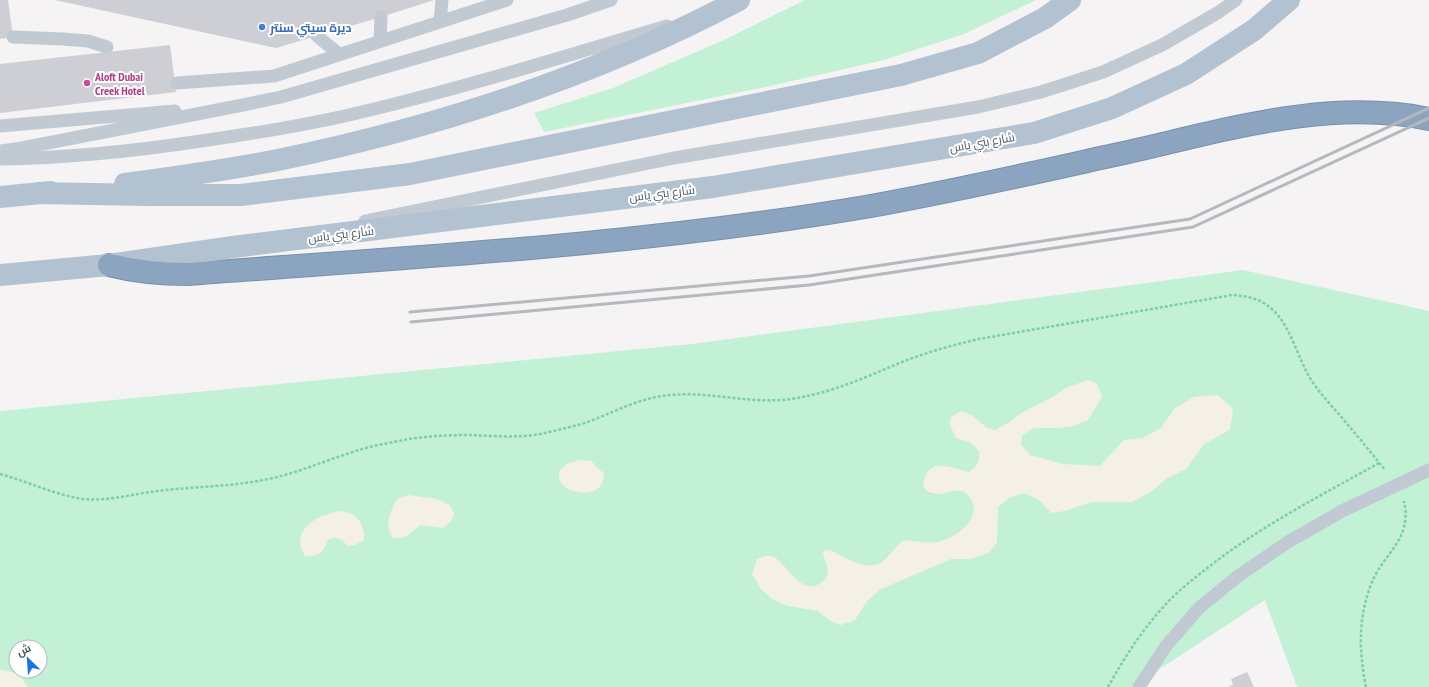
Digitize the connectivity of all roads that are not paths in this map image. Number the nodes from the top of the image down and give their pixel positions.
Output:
1 (442, 0) edge
2 (611, 0) edge
3 (739, 0) edge
4 (1070, 0) edge
5 (1236, 0) edge
6 (1289, 0) edge
7 (502, 1) edge
8 (720, 10) junction
9 (381, 17) dead end
10 (440, 22) junction
11 (316, 36) dead end
12 (13, 37) dead end
13 (380, 41) junction
14 (107, 47) dead end
15 (339, 54) junction
16 (177, 83) dead end
17 (243, 106) junction
18 (1429, 119) edge
19 (0, 126) edge
20 (0, 151) edge
21 (0, 159) edge
22 (37, 193) junction
23 (0, 196) edge
24 (233, 247) junction
25 (109, 265) junction
26 (0, 275) edge
27 (1429, 470) edge
28 (1139, 687) edge

1 - 10 lane
2 - 17 lane
3 - 8 main road
4 - 22 main road
5 - 24 lane
6 - 24 main road, شارع بني ياس
7 - 10 lane
8 - 21 lane
8 - 22 main road
9 - 13 lane
10 - 13 lane
11 - 15 lane
12 - 14 lane
13 - 15 lane
15 - 16 lane
17 - 19 lane
17 - 20 lane
18 - 25 highway
22 - 23 main road
24 - 25 main road, شارع بني ياس
25 - 26 main road, شارع بني ياس
27 - 28 lane

